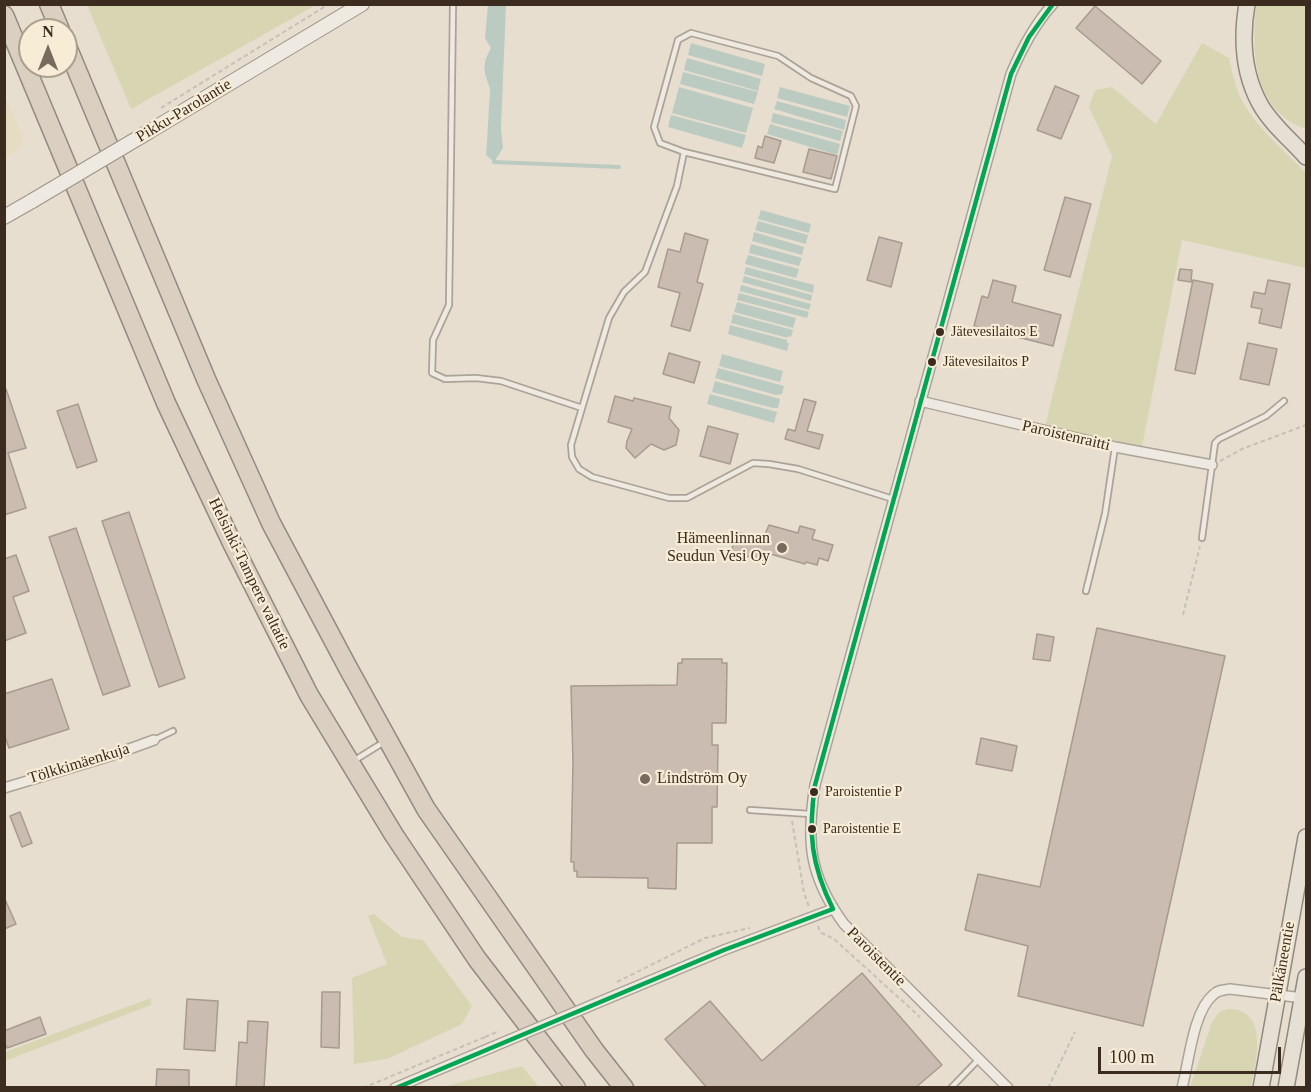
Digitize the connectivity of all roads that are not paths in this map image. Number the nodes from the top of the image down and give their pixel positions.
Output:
1 (49, 4) edge
2 (362, 4) edge
3 (453, 4) edge
4 (1053, 4) edge
5 (1247, 4) edge
6 (4, 15) edge
7 (55, 18) edge
8 (78, 73) edge
9 (1285, 134) junction
10 (1306, 141) edge
11 (684, 152) junction
12 (1306, 157) edge
13 (4, 217) edge
14 (920, 401) junction
15 (1284, 401) dead end
16 (582, 408) junction
17 (1115, 447) junction
18 (1212, 465) junction
19 (893, 499) junction
20 (1202, 538) road end
21 (1086, 591) dead end
22 (173, 731) dead end
23 (154, 740) joint
24 (388, 740) junction
25 (350, 763) junction
26 (4, 788) edge
27 (750, 810) dead end
28 (810, 814) junction
29 (1306, 837) edge
30 (833, 909) junction
31 (1306, 977) edge
32 (1277, 994) junction
33 (1303, 998) junction
34 (979, 1059) junction
35 (395, 1088) edge
36 (576, 1088) edge
37 (624, 1088) edge
38 (951, 1088) edge
39 (1008, 1088) edge
40 (1182, 1088) edge
41 (1261, 1088) edge
42 (1286, 1088) edge

1 - 7 highway
2 - 13 main road, Pikku-Parolantie, bridge
3 - 16 lane
4 - 14 street, Paroistentie
5 - 9 main road
6 - 25 highway, Helsinki-Tampere valtatie
8 - 24 highway
9 - 10 main road
9 - 12 main road
11 - 11 lane
11 - 16 lane
14 - 17 street, Paroistenraitti
14 - 19 street, Paroistentie
15 - 18 lane
16 - 19 lane
17 - 18 street, Paroistenraitti
17 - 21 lane
18 - 20 lane
19 - 28 street, Paroistentie
22 - 23 lane
23 - 26 street, Tölkkimäenkuja
24 - 25 lane
24 - 37 highway
25 - 36 highway, Helsinki-Tampere valtatie
27 - 28 lane
28 - 30 street, Paroistentie
29 - 32 main road, Pälkäneentie
30 - 34 street, Paroistentie
30 - 35 street, bridge
31 - 33 main road, Pälkäneentie
32 - 33 street
32 - 40 street
32 - 41 main road, Pälkäneentie
33 - 42 main road, Pälkäneentie
34 - 38 lane
34 - 39 street, Paroistentie

